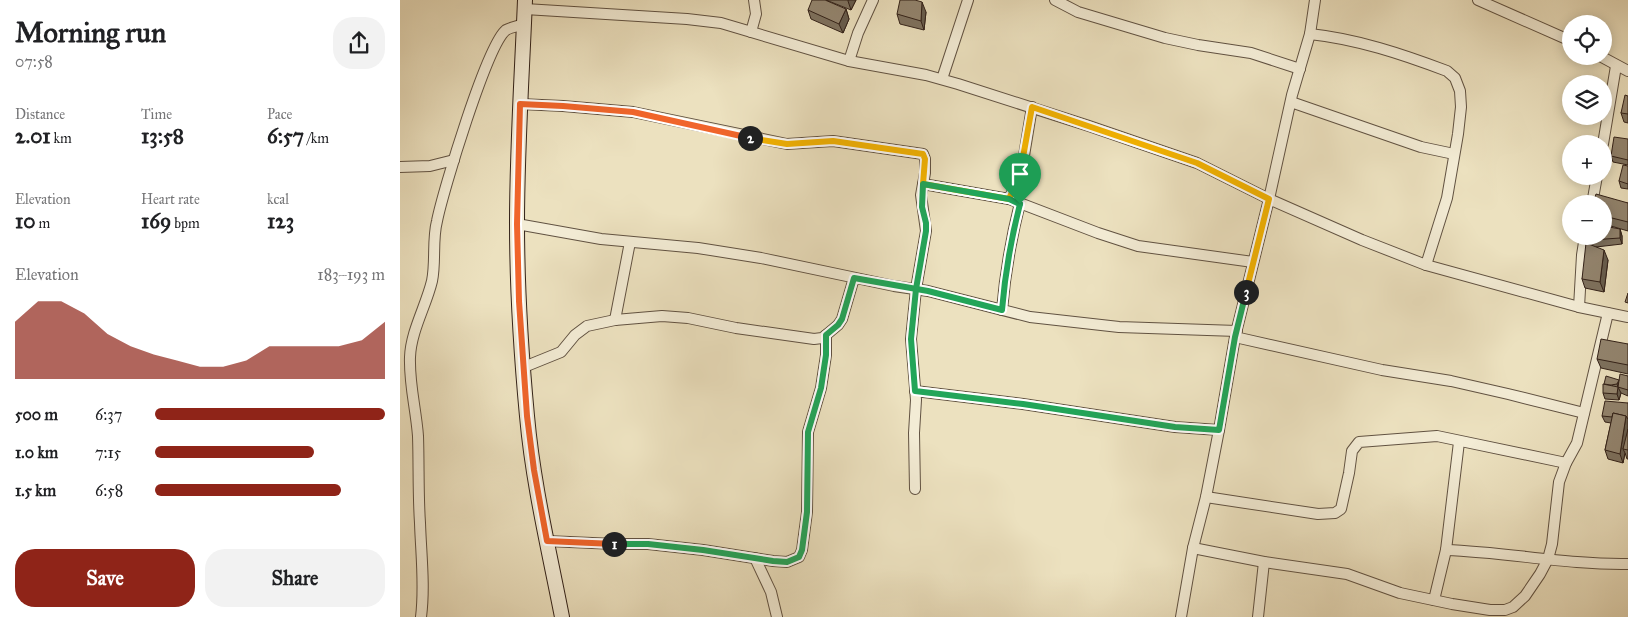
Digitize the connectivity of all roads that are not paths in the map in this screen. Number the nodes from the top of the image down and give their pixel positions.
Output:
1 (754, 0) edge
2 (873, 0) edge
3 (968, 0) edge
4 (1055, 0) edge
5 (1315, 0) edge
6 (1478, 0) edge
7 (525, 5) edge
8 (524, 24) junction
9 (751, 32) junction
10 (1310, 34) junction
11 (1562, 37) edge
12 (849, 61) junction
13 (1612, 64) edge
14 (1616, 66) junction
15 (1300, 69) junction
16 (1628, 72) edge
17 (942, 80) junction
18 (1291, 102) junction
19 (520, 104) junction
20 (1032, 107) junction
21 (1604, 135) edge
22 (1454, 154) junction
23 (454, 160) junction
24 (400, 167) edge
25 (923, 184) junction
26 (1009, 199) junction
27 (1269, 199) junction
28 (1020, 204) junction
29 (517, 224) junction
30 (630, 242) junction
31 (1584, 245) edge
32 (1253, 262) junction
33 (1426, 265) junction
34 (854, 278) junction
35 (916, 289) junction
36 (1579, 307) junction
37 (1002, 310) junction
38 (1608, 313) junction
39 (1628, 317) edge
40 (614, 320) junction
41 (1236, 334) junction
42 (826, 335) junction
43 (405, 350) edge
44 (524, 367) junction
45 (915, 391) junction
46 (1584, 413) junction
47 (1219, 430) junction
48 (1459, 442) junction
49 (1566, 463) junction
50 (915, 489) dead end
51 (1206, 497) junction
52 (547, 541) junction
53 (1193, 548) junction
54 (1446, 550) junction
55 (755, 558) junction
56 (1548, 559) junction
57 (1264, 562) junction
58 (1628, 564) edge
59 (1434, 600) junction
60 (421, 617) edge
61 (562, 617) edge
62 (777, 617) edge
63 (1181, 617) edge
64 (1258, 617) edge

1 - 9 street
2 - 12 street
3 - 17 street
4 - 15 street
5 - 10 street
6 - 11 street
7 - 8 street
7 - 9 street
8 - 19 street
8 - 23 street
9 - 12 street
10 - 15 street
10 - 22 street
12 - 17 street
13 - 14 street
14 - 16 street
14 - 21 street
15 - 18 street
17 - 20 street
18 - 22 street
18 - 27 street
19 - 25 street
19 - 29 street
20 - 26 street
20 - 27 street
22 - 33 street
23 - 24 street
23 - 43 street
25 - 26 street
25 - 35 street
26 - 28 street
27 - 32 street
27 - 33 street
28 - 32 street
28 - 37 street
29 - 30 street
29 - 44 street
30 - 34 street
30 - 40 street
31 - 36 street
32 - 41 street
33 - 36 street
34 - 35 street
34 - 42 street
35 - 37 street
35 - 45 street
36 - 38 street
37 - 41 street
38 - 39 street
38 - 46 street
40 - 42 street
40 - 44 street
41 - 46 street
41 - 47 street
42 - 55 street
43 - 60 street
44 - 52 street
45 - 47 street
45 - 50 street
46 - 49 street
47 - 51 street
48 - 49 street
48 - 51 street
48 - 54 street
49 - 56 street
51 - 53 street
52 - 55 street
52 - 61 street
53 - 57 street
53 - 63 street
54 - 56 street
54 - 59 street
55 - 62 street
56 - 58 street
56 - 59 street
57 - 59 street
57 - 64 street

